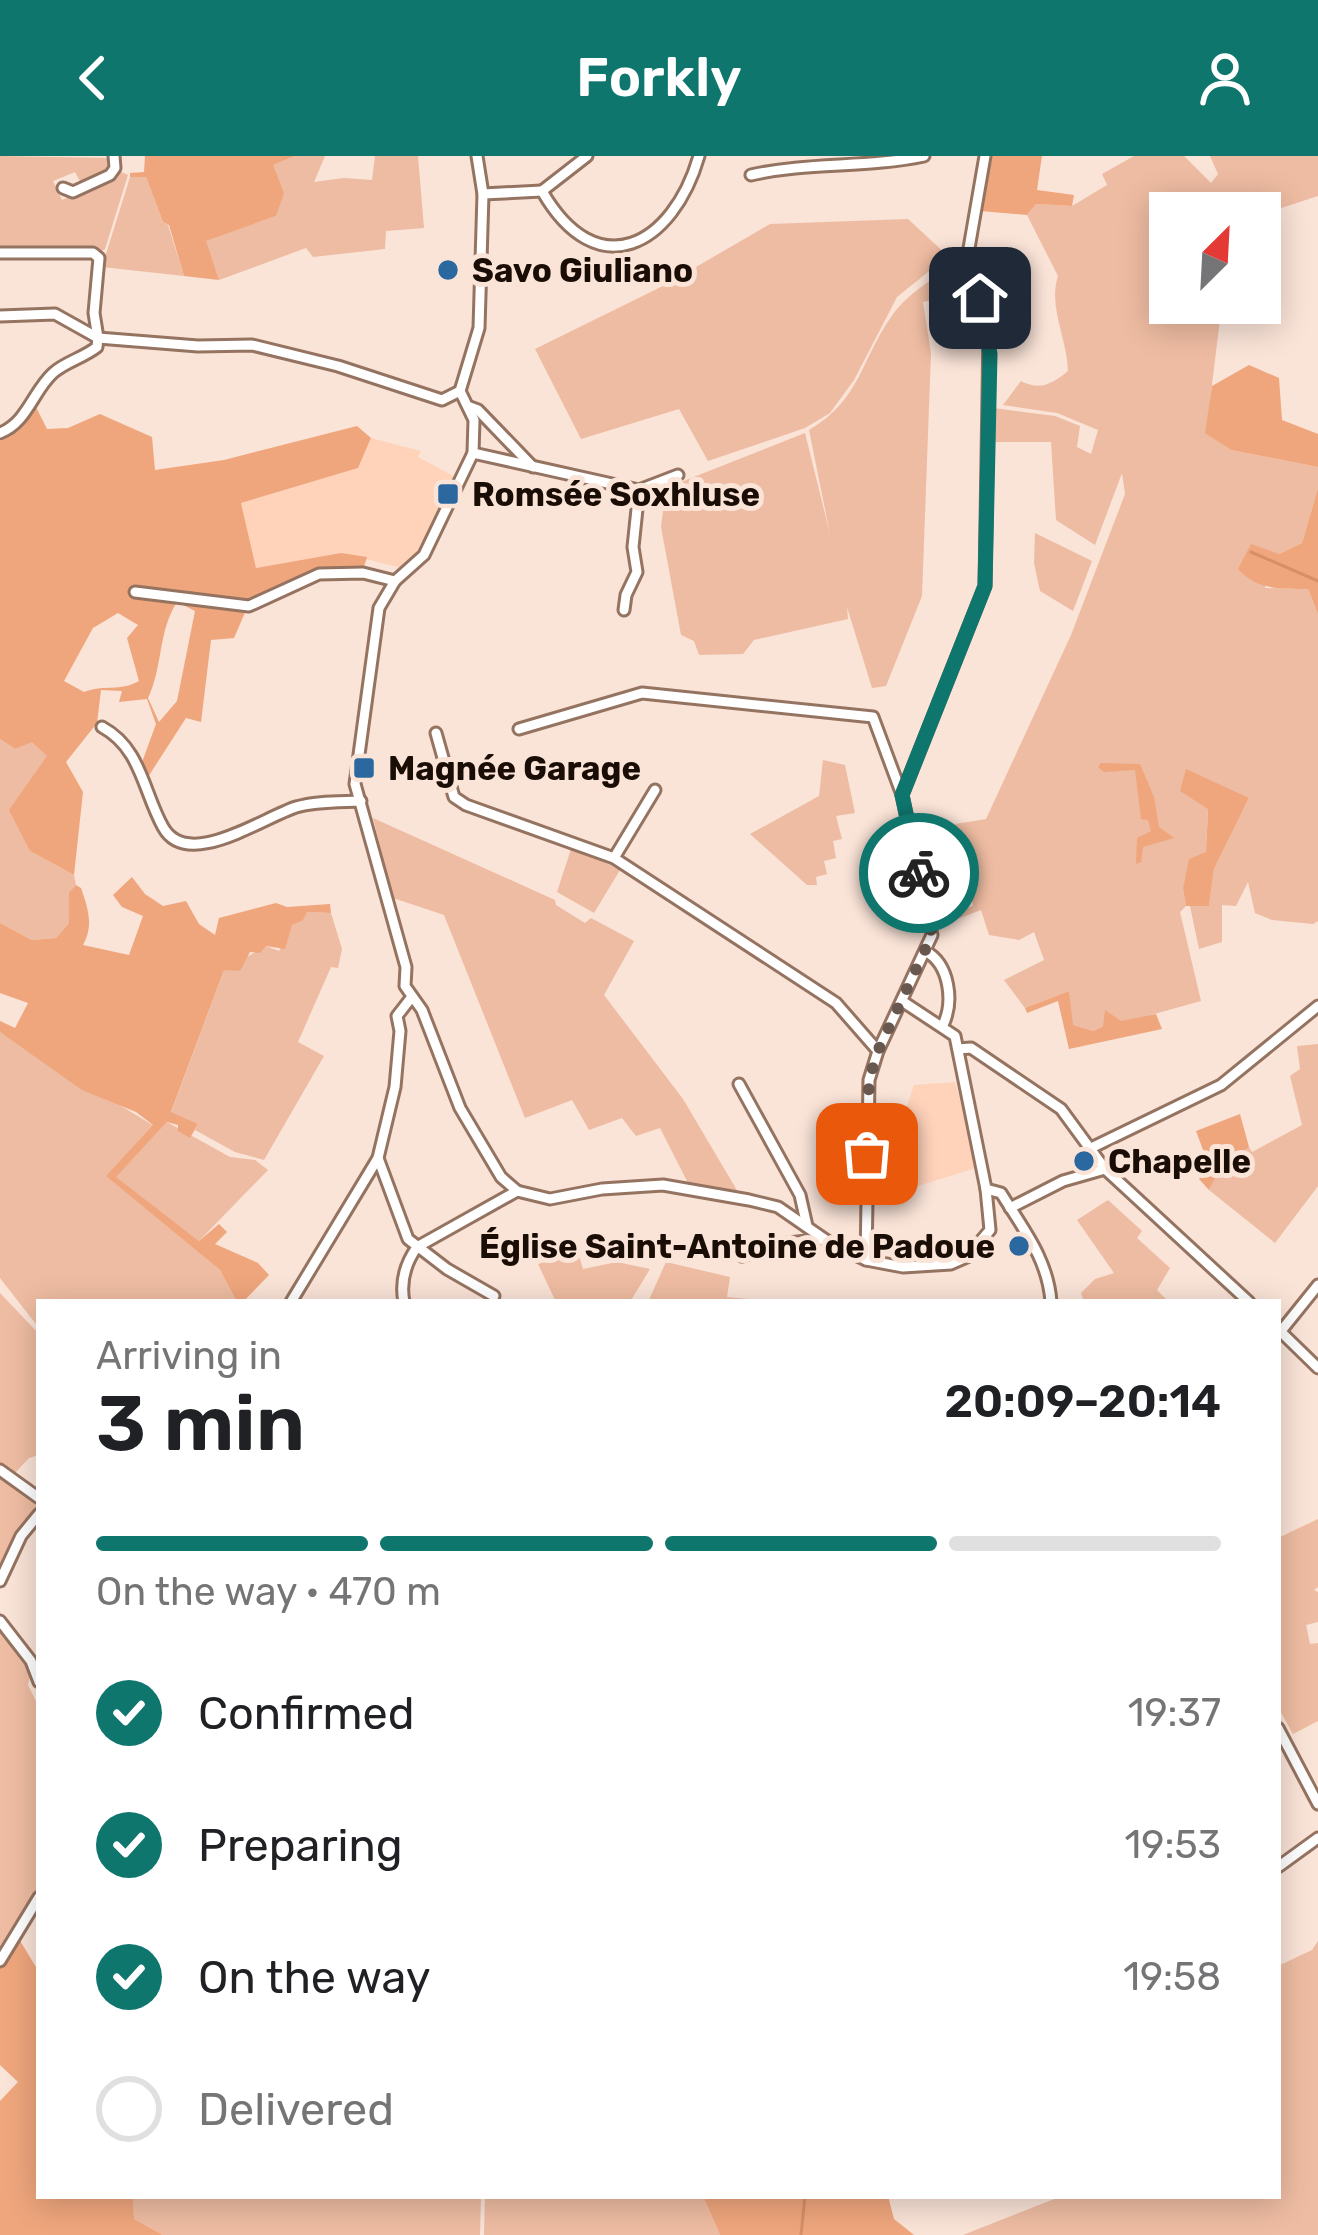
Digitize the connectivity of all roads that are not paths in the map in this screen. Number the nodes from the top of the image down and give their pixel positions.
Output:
1 (114, 156) edge
2 (477, 156) edge
3 (587, 156) edge
4 (699, 156) edge
5 (924, 156) edge
6 (985, 156) edge
7 (752, 175) dead end
8 (63, 188) dead end
9 (542, 190) junction
10 (483, 194) junction
11 (0, 254) edge
12 (0, 316) edge
13 (98, 338) junction
14 (460, 391) junction
15 (470, 407) junction
16 (0, 433) edge
17 (473, 453) junction
18 (532, 467) junction
19 (678, 475) dead end
20 (639, 490) junction
21 (395, 580) junction
22 (135, 592) dead end
23 (624, 610) dead end
24 (102, 727) dead end
25 (519, 729) dead end
26 (436, 733) dead end
27 (655, 790) dead end
28 (902, 795) junction
29 (361, 801) junction
30 (614, 859) junction
31 (926, 951) junction
32 (411, 998) junction
33 (902, 1000) junction
34 (1318, 1006) edge
35 (943, 1025) junction
36 (958, 1049) junction
37 (878, 1051) junction
38 (739, 1084) dead end
39 (1089, 1149) junction
40 (378, 1158) junction
41 (1105, 1168) junction
42 (986, 1190) junction
43 (517, 1191) junction
44 (1010, 1208) junction
45 (807, 1226) junction
46 (824, 1239) junction
47 (417, 1247) junction
48 (742, 1256) dead end
49 (866, 1260) junction
50 (1318, 1286) edge
51 (494, 1295) dead end
52 (293, 1299) edge
53 (403, 1299) edge
54 (1051, 1299) edge
55 (1247, 1299) edge
56 (1281, 1329) edge
57 (1281, 1331) edge
58 (1318, 1369) edge
59 (0, 1470) edge
60 (36, 1496) edge
61 (36, 1518) edge
62 (0, 1581) edge
63 (0, 1621) edge
64 (36, 1674) edge
65 (1281, 1734) edge
66 (1318, 1804) edge
67 (1318, 1838) edge
68 (1281, 1865) edge
69 (36, 1902) edge
70 (0, 1961) edge

1 - 8 street
2 - 10 street
3 - 9 street
4 - 9 street
5 - 7 street
6 - 28 street
9 - 10 street
10 - 14 street
11 - 13 street
12 - 13 street
13 - 14 street
13 - 16 street
14 - 15 street
15 - 17 street
15 - 18 street
17 - 18 street
17 - 21 street
18 - 20 street
19 - 20 street
20 - 23 street
21 - 22 street
21 - 29 street
24 - 29 street
25 - 28 street
26 - 30 street
27 - 30 street
28 - 31 street
29 - 32 street
30 - 37 street
31 - 33 street
31 - 35 street
32 - 40 street
32 - 43 street
33 - 35 street
33 - 37 street
34 - 39 street
35 - 36 street
36 - 39 street
36 - 42 street
37 - 49 street
38 - 45 street
39 - 41 street
40 - 47 street
40 - 52 street
41 - 44 street
41 - 55 street
42 - 44 street
42 - 49 street
43 - 45 street
43 - 47 street
44 - 54 street
45 - 46 street
46 - 48 street
46 - 49 street
47 - 51 street
47 - 53 street
50 - 56 street
57 - 58 street
59 - 60 street
61 - 62 street
63 - 64 street
65 - 66 street
67 - 68 street
69 - 70 street

